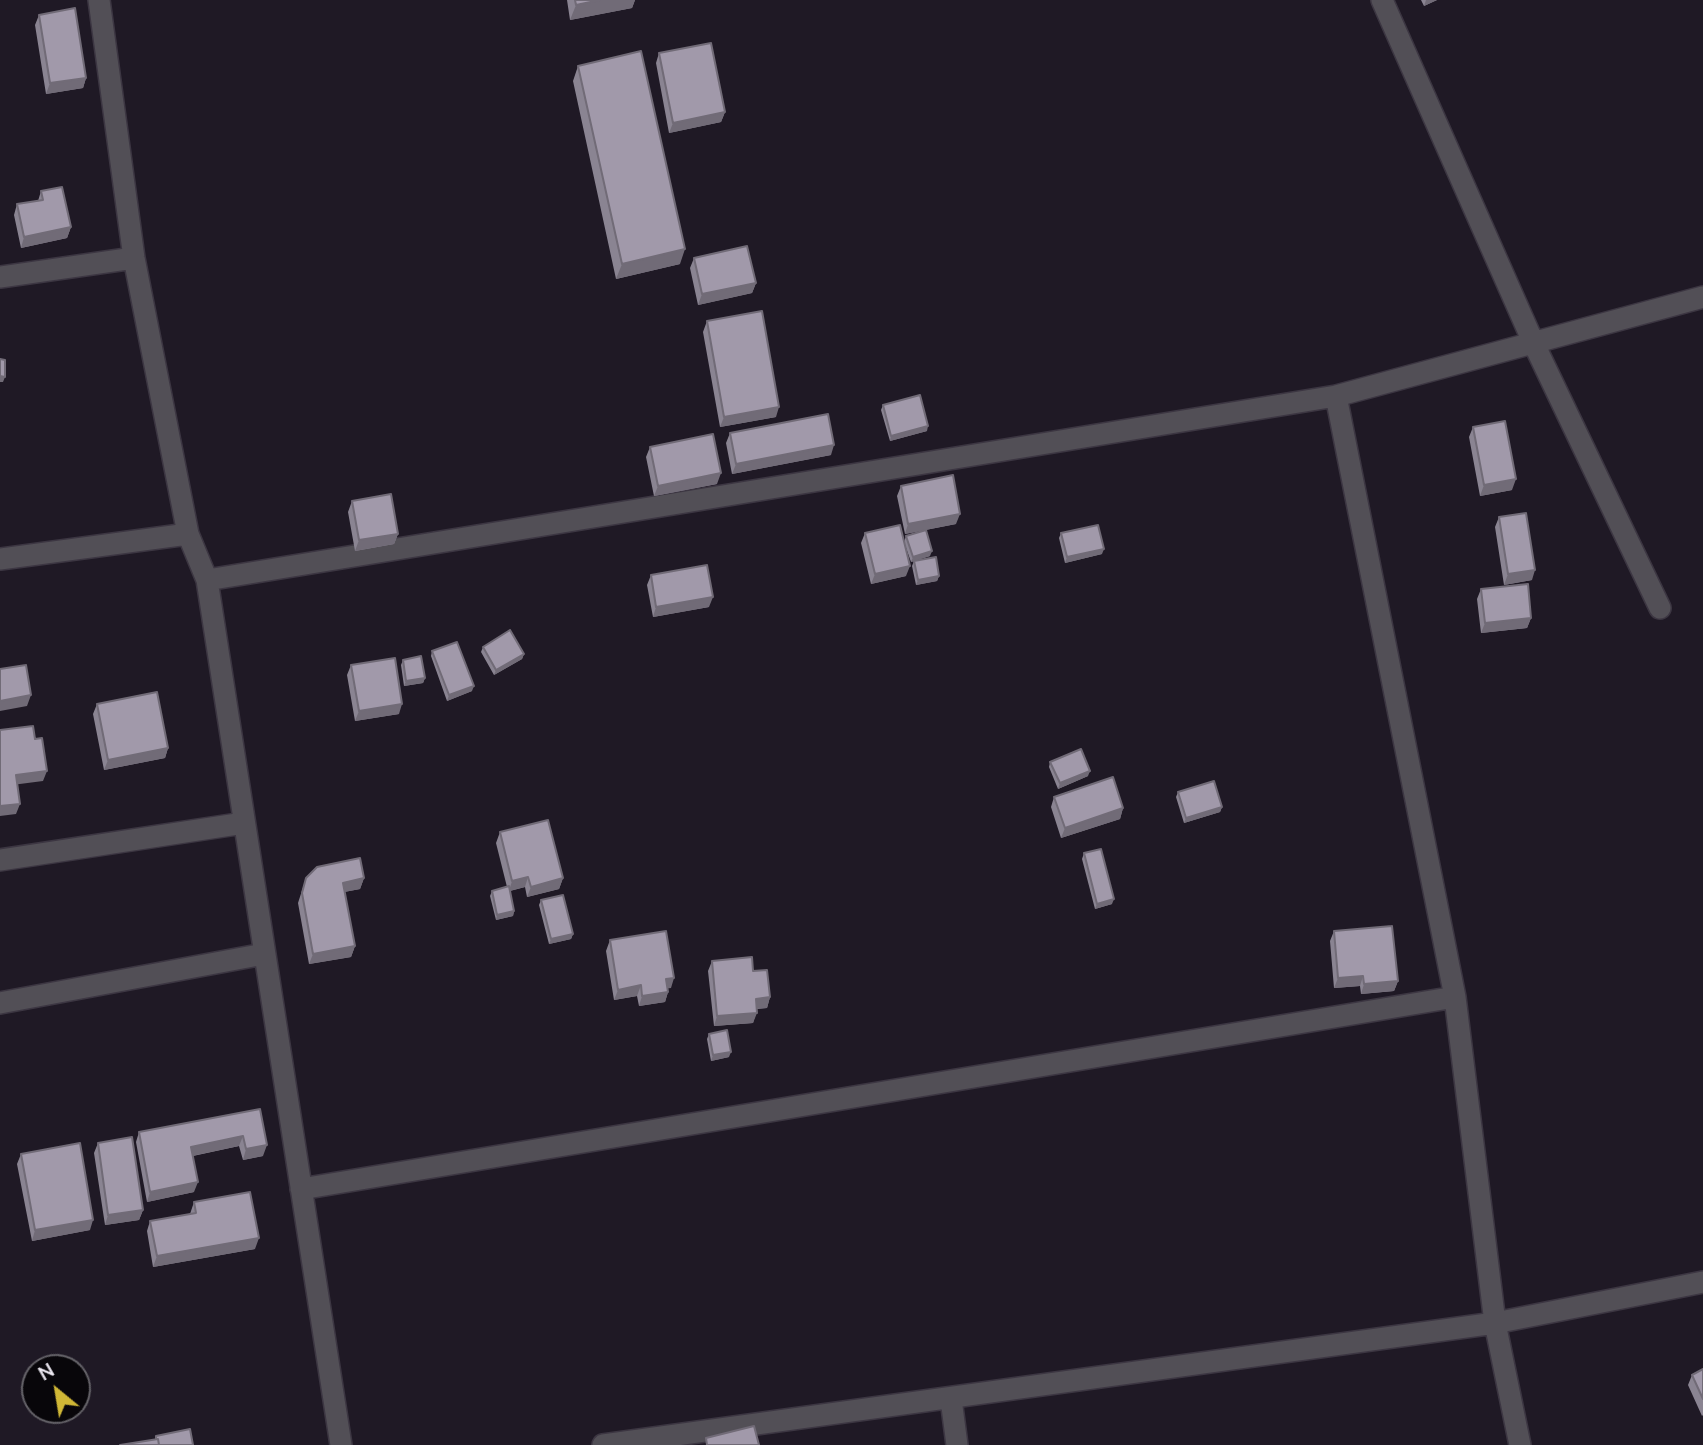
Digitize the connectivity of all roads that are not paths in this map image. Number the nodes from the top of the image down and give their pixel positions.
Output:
1 (99, 0) edge
2 (1382, 0) edge
3 (134, 258) junction
4 (0, 277) edge
5 (1703, 297) edge
6 (1534, 344) junction
7 (1336, 396) junction
8 (188, 534) junction
9 (0, 559) edge
10 (207, 580) junction
11 (1660, 608) dead end
12 (244, 823) junction
13 (0, 860) edge
14 (264, 954) junction
15 (1454, 997) junction
16 (0, 1003) edge
17 (301, 1189) junction
18 (1703, 1282) edge
19 (1495, 1323) junction
20 (951, 1399) junction
21 (341, 1445) edge
22 (603, 1445) edge
23 (957, 1445) edge
24 (1520, 1445) edge

1 - 3 street
2 - 6 street
3 - 4 street
3 - 8 street
5 - 6 street
6 - 7 street
6 - 11 street
7 - 10 street
7 - 15 street
8 - 9 street
8 - 10 street
10 - 12 street
12 - 13 street
12 - 14 street
14 - 16 street
14 - 17 street
15 - 17 street
15 - 19 street
17 - 21 street
18 - 19 street
19 - 20 street
19 - 24 street
20 - 22 street
20 - 23 street

